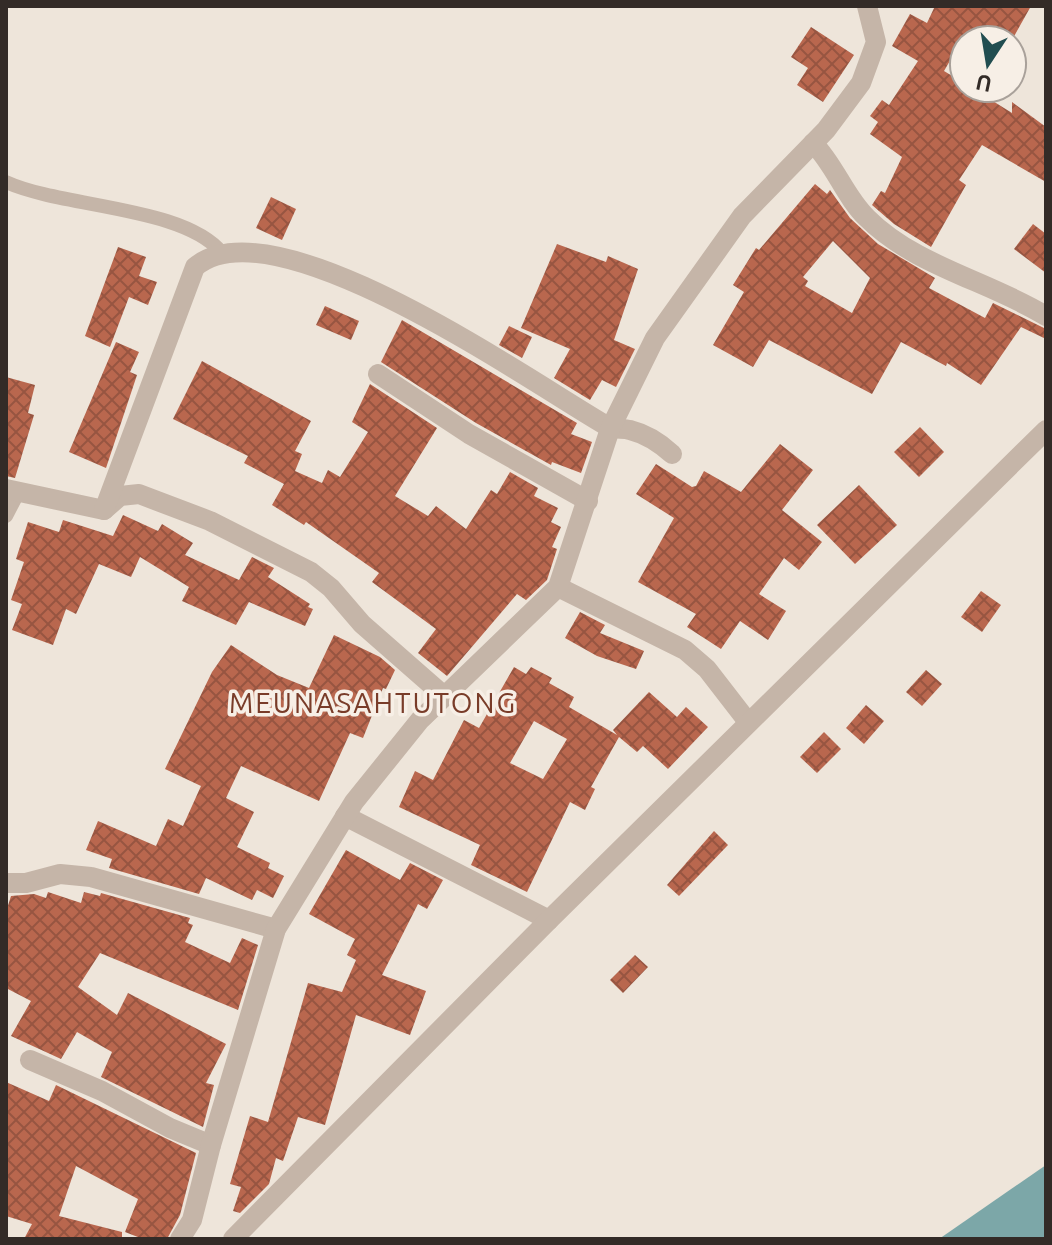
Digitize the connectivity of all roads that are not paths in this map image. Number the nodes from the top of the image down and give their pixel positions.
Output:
1 (867, 6) edge
2 (813, 143) junction
3 (6, 182) edge
4 (222, 253) junction
5 (1046, 316) edge
6 (378, 374) dead end
7 (610, 429) junction
8 (1046, 430) edge
9 (672, 454) dead end
10 (12, 490) edge
11 (588, 501) junction
12 (104, 510) junction
13 (6, 516) edge
14 (558, 587) junction
15 (443, 695) junction
16 (748, 722) junction
17 (345, 816) junction
18 (6, 883) edge
19 (549, 920) junction
20 (276, 929) junction
21 (30, 1060) dead end
22 (211, 1145) junction
23 (180, 1239) edge
24 (233, 1239) edge

1 - 2 street
2 - 5 street
2 - 7 street
3 - 4 lane
4 - 7 street
4 - 12 street
6 - 11 street
7 - 9 street
7 - 11 street
8 - 16 street
10 - 12 street
10 - 13 lane
11 - 14 street
12 - 15 street
14 - 15 street
14 - 16 street
15 - 17 street
16 - 19 street
17 - 19 street
17 - 20 street
18 - 20 street
19 - 24 street
20 - 22 street
21 - 22 street
22 - 23 street

